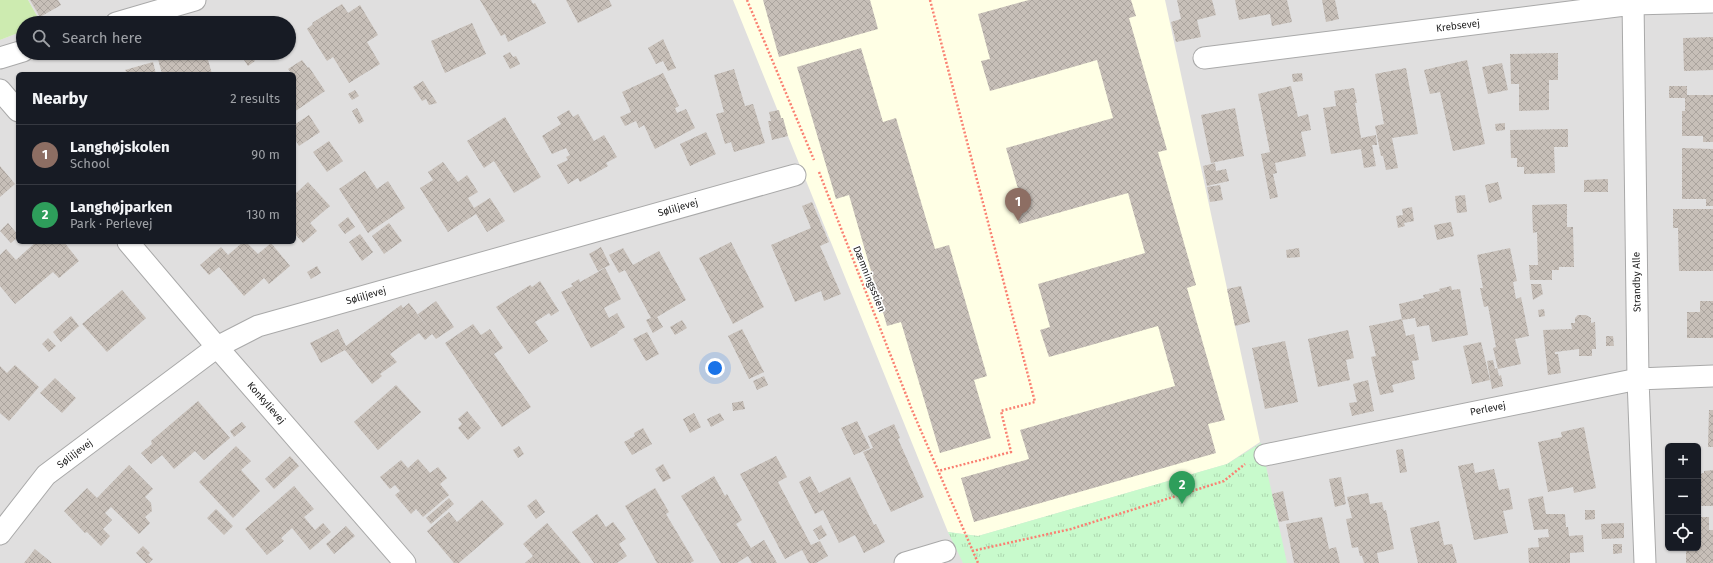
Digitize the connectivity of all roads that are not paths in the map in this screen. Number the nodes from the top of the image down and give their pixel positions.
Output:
1 (196, 0) edge
2 (1633, 2) edge
3 (1713, 2) edge
4 (140, 16) edge
5 (16, 53) edge
6 (0, 58) edge
7 (1204, 58) dead end
8 (0, 90) edge
9 (16, 110) edge
10 (795, 175) dead end
11 (130, 244) edge
12 (217, 347) junction
13 (1713, 376) edge
14 (1638, 379) junction
15 (1265, 455) road end
16 (0, 534) edge
17 (944, 551) dead end
18 (405, 563) edge
19 (905, 563) edge
20 (1644, 563) edge

1 - 4 street
2 - 3 street, Krebsevej
2 - 7 street, Krebsevej
2 - 14 street, Strandby Alle
5 - 6 street
8 - 9 street
10 - 12 street, Søliljevej
11 - 12 street, Konkylievej
12 - 16 street, Søliljevej
12 - 18 street, Konkylievej
13 - 14 street, Perlevej
14 - 15 street, Perlevej
14 - 20 street, Strandby Alle
17 - 19 street

